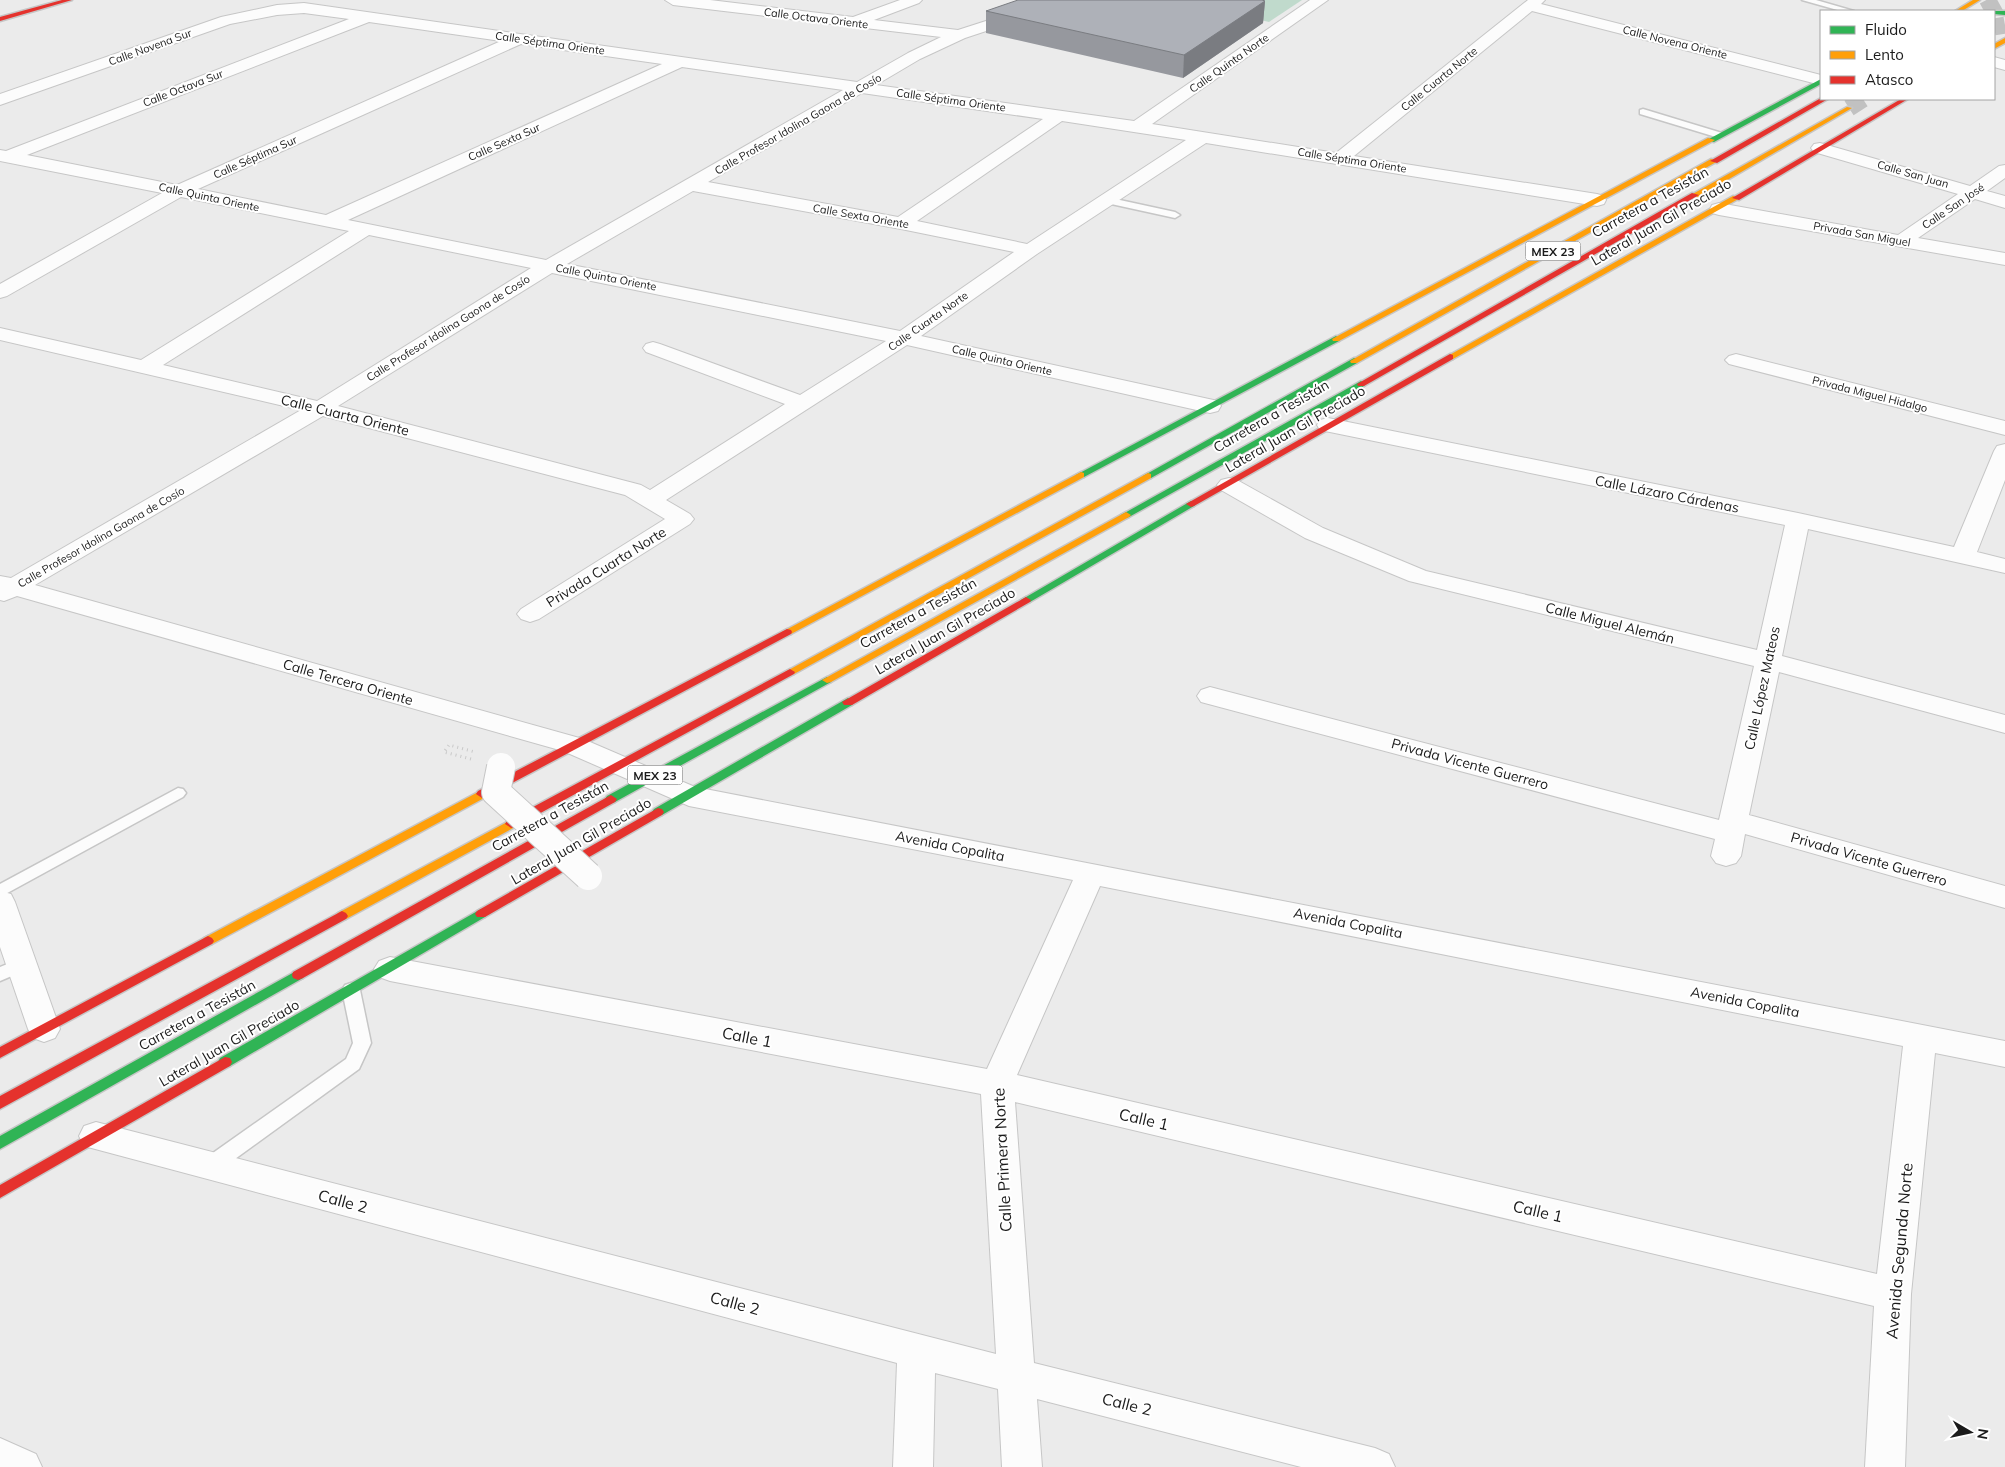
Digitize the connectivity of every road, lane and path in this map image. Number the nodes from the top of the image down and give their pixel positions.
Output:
1 (69, 0) edge
2 (672, 0) edge
3 (755, 0) edge
4 (914, 0) edge
5 (1066, 0) edge
6 (1320, 0) edge
7 (1806, 0) edge
8 (1977, 0) edge
9 (697, 1) edge
10 (1533, 3) edge
11 (304, 8) joint
12 (369, 10) junction
13 (1846, 10) edge
14 (1960, 10) edge
15 (873, 15) junction
16 (0, 19) edge
17 (853, 22) junction
18 (981, 28) junction
19 (959, 35) junction
20 (518, 39) junction
21 (680, 62) junction
22 (1820, 81) edge
23 (1820, 82) edge
24 (861, 88) junction
25 (0, 100) edge
26 (1823, 100) edge
27 (1903, 100) edge
28 (1848, 108) tunnel mouth
29 (1643, 112) dead end
30 (1058, 116) junction
31 (1137, 127) junction
32 (1719, 135) junction
33 (1203, 137) junction
34 (1820, 148) junction
35 (3, 157) edge
36 (1342, 158) junction
37 (2005, 170) edge
38 (692, 185) junction
39 (179, 191) junction
40 (1974, 192) junction
41 (1106, 200) junction
42 (1597, 200) junction
43 (2005, 202) edge
44 (1719, 209) junction
45 (1174, 215) dead end
46 (327, 222) junction
47 (901, 223) junction
48 (364, 230) junction
49 (1901, 241) junction
50 (1030, 250) junction
51 (2005, 259) edge
52 (549, 266) junction
53 (0, 292) edge
54 (0, 334) edge
55 (904, 338) junction
56 (653, 348) dead end
57 (1736, 360) dead end
58 (144, 368) junction
59 (802, 403) junction
60 (1210, 406) junction
61 (320, 408) junction
62 (1328, 425) junction
63 (2005, 428) edge
64 (2005, 451) edge
65 (1229, 484) junction
66 (650, 500) junction
67 (682, 519) joint
68 (1798, 520) junction
69 (1964, 556) junction
70 (2005, 566) edge
71 (5, 589) edge
72 (530, 614) dead end
73 (1768, 662) junction
74 (1210, 696) dead end
75 (2005, 724) edge
76 (573, 745) junction
77 (618, 765) junction
78 (501, 767) dead end
79 (649, 778) junction
80 (178, 793) dead end
81 (690, 796) junction
82 (1730, 837) junction
83 (1091, 873) junction
84 (588, 876) dead end
85 (0, 891) edge
86 (2005, 897) edge
87 (0, 902) edge
88 (390, 969) junction
89 (11, 970) edge
90 (351, 990) junction
91 (44, 1029) junction
92 (1920, 1036) junction
93 (0, 1053) edge
94 (2005, 1054) edge
95 (997, 1084) junction
96 (0, 1103) edge
97 (96, 1136) junction
98 (0, 1143) edge
99 (210, 1166) junction
100 (0, 1192) edge
101 (1893, 1294) junction
102 (916, 1351) junction
103 (1014, 1375) junction
104 (0, 1457) edge
105 (22, 1467) edge
106 (913, 1467) edge
107 (1022, 1467) edge
108 (1374, 1467) edge
109 (1884, 1467) edge

1 - 16 main road
2 - 9 street, Calle Octava Oriente
3 - 15 street, Calle Octava Oriente
4 - 15 street
5 - 18 street, Calle Profesor Idolina Gaona de Cosío
6 - 31 street, Calle Quinta Norte
7 - 13 lane
8 - 14 main road
9 - 17 street, Calle Octava Oriente
10 - 22 street, Calle Novena Oriente
10 - 36 street, Calle Cuarta Norte
11 - 12 street, Calle Séptima Oriente
11 - 25 street, Calle Novena Sur
12 - 20 street, Calle Séptima Oriente
12 - 35 street, Calle Octava Sur
15 - 17 street
15 - 18 street, Calle Octava Oriente
17 - 19 street, Calle Octava Oriente
18 - 19 street, Calle Profesor Idolina Gaona de Cosío
19 - 24 street, Calle Profesor Idolina Gaona de Cosío
20 - 21 street, Calle Séptima Oriente
20 - 39 street, Calle Séptima Sur
21 - 24 street, Calle Séptima Oriente
21 - 46 street, Calle Sexta Sur
23 - 32 main road
24 - 30 street, Calle Séptima Oriente
24 - 38 street, Calle Profesor Idolina Gaona de Cosío
26 - 77 main road, Carretera a Tesistán / MEX 23
27 - 34 main road, Lateral Juan Gil Preciado
28 - 79 main road, Carretera a Tesistán / MEX 23
29 - 32 lane
30 - 31 street, Calle Séptima Oriente
30 - 47 street
31 - 33 street, Calle Séptima Oriente
32 - 42 main road
33 - 36 street, Calle Séptima Oriente
33 - 41 street, Calle Cuarta Norte
34 - 40 street, Calle San Juan
34 - 44 main road, Lateral Juan Gil Preciado
35 - 39 street, Calle Quinta Oriente
36 - 42 street, Calle Séptima Oriente
37 - 40 street, Calle San José
38 - 47 street, Calle Sexta Oriente
38 - 52 street, Calle Profesor Idolina Gaona de Cosío
39 - 46 street, Calle Quinta Oriente
39 - 53 street, Calle Séptima Sur
40 - 43 street, Calle San Juan
40 - 49 street, Calle San José
41 - 45 lane
41 - 50 street, Calle Cuarta Norte
42 - 60 main road
44 - 49 street, Privada San Miguel
44 - 62 main road, Lateral Juan Gil Preciado
46 - 48 street, Calle Quinta Oriente
47 - 50 street, Calle Sexta Oriente
48 - 52 street, Calle Quinta Oriente
48 - 58 street
49 - 51 street, Privada San Miguel
50 - 55 street, Calle Cuarta Norte
52 - 55 street, Calle Quinta Oriente
52 - 61 street, Calle Profesor Idolina Gaona de Cosío
54 - 58 street, Calle Cuarta Oriente
55 - 59 street, Calle Cuarta Norte
55 - 60 street, Calle Quinta Oriente
56 - 59 street
57 - 63 street, Privada Miguel Hidalgo
58 - 61 street, Calle Cuarta Oriente
59 - 66 street, Calle Cuarta Norte
60 - 76 main road
61 - 66 street, Calle Cuarta Oriente
61 - 71 street, Calle Profesor Idolina Gaona de Cosío
62 - 65 main road, Lateral Juan Gil Preciado
62 - 68 street, Calle Lázaro Cárdenas
64 - 69 street
65 - 73 street, Calle Miguel Alemán
65 - 81 main road, Lateral Juan Gil Preciado
66 - 67 street, Calle Cuarta Oriente
67 - 72 street, Privada Cuarta Norte
68 - 69 street, Calle Lázaro Cárdenas
68 - 73 street, Calle López Mateos
69 - 70 street, Calle Lázaro Cárdenas
71 - 76 street, Calle Tercera Oriente
73 - 75 street, Calle Miguel Alemán
73 - 82 street, Calle López Mateos
74 - 82 street, Privada Vicente Guerrero
76 - 77 street, Calle Tercera Oriente
76 - 91 main road
77 - 79 street, Calle Tercera Oriente
77 - 96 main road, Carretera a Tesistán / MEX 23
78 - 84 street, bridge
79 - 81 street, Calle Tercera Oriente
79 - 98 main road, Carretera a Tesistán / MEX 23
80 - 85 lane
81 - 83 street, Avenida Copalita
81 - 88 main road, Lateral Juan Gil Preciado
82 - 86 street, Privada Vicente Guerrero
83 - 92 street, Avenida Copalita
83 - 95 street, Calle Primera Norte
87 - 89 street
88 - 90 main road, Lateral Juan Gil Preciado
88 - 95 street, Calle 1
89 - 91 street
90 - 97 main road, Lateral Juan Gil Preciado
90 - 99 lane
91 - 93 main road
92 - 94 street, Avenida Copalita
92 - 101 street, Avenida Segunda Norte
95 - 101 street, Calle 1
95 - 103 street, Calle Primera Norte
97 - 99 street, Calle 2
97 - 100 main road, Lateral Juan Gil Preciado
99 - 102 street, Calle 2
101 - 109 street, Avenida Segunda Norte
102 - 103 street, Calle 2
102 - 106 street
103 - 107 street, Calle Primera Norte
103 - 108 street, Calle 2
104 - 105 street

